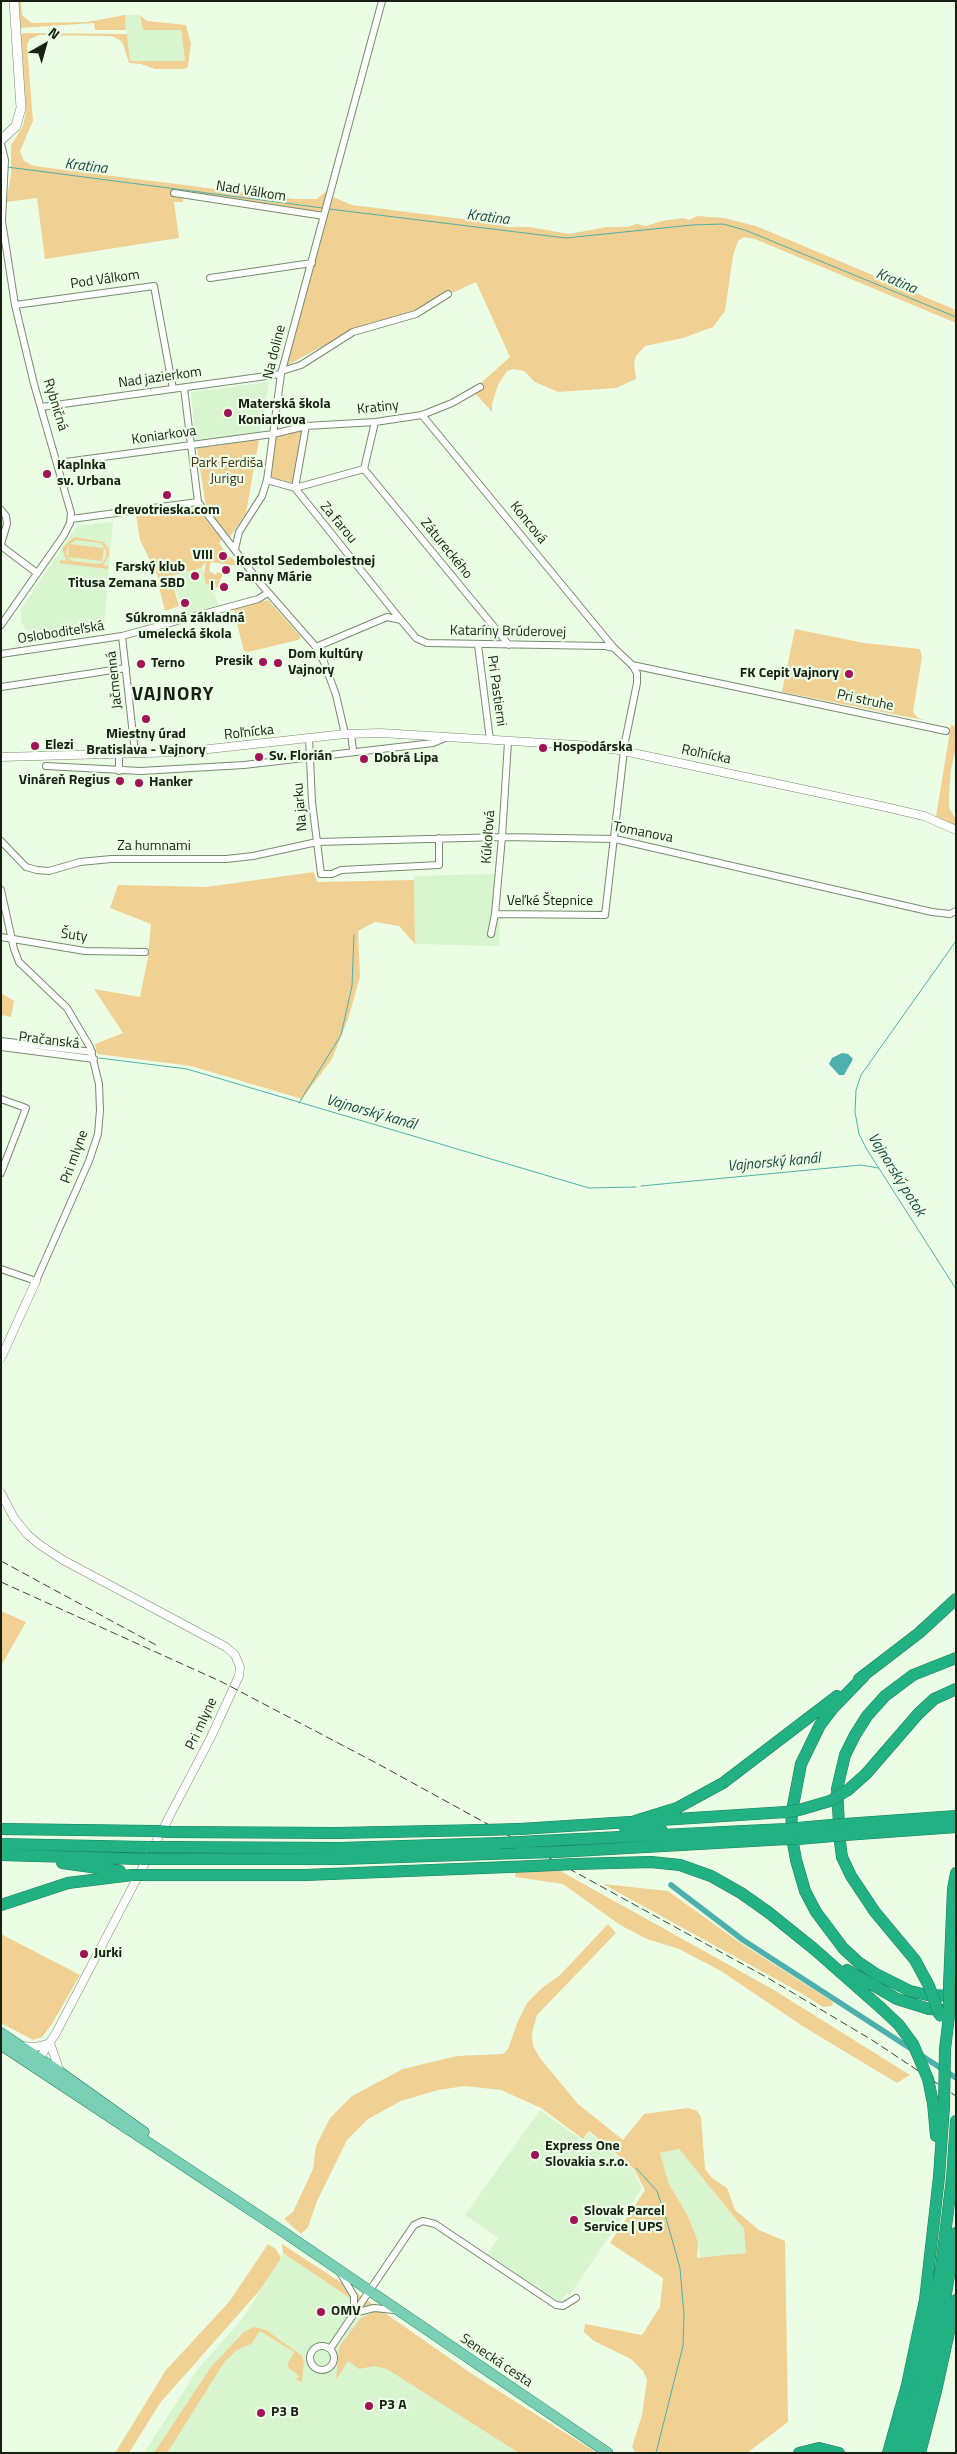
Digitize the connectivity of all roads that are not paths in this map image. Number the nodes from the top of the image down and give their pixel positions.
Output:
1 (14, 1) edge
2 (382, 1) edge
3 (1, 140) edge
4 (1, 144) edge
5 (174, 194) dead end
6 (325, 215) junction
7 (312, 263) junction
8 (210, 278) dead end
9 (448, 294) dead end
10 (15, 305) junction
11 (281, 373) junction
12 (480, 387) dead end
13 (184, 388) junction
14 (174, 389) junction
15 (41, 407) junction
16 (422, 415) junction
17 (375, 422) junction
18 (306, 426) junction
19 (273, 434) junction
20 (190, 445) junction
21 (58, 463) junction
22 (364, 469) junction
23 (267, 480) junction
24 (295, 488) junction
25 (198, 502) junction
26 (1, 510) edge
27 (71, 519) junction
28 (1, 545) edge
29 (235, 549) junction
30 (37, 573) junction
31 (268, 593) junction
32 (392, 608) junction
33 (387, 617) junction
34 (401, 620) junction
35 (1, 625) edge
36 (122, 636) junction
37 (478, 645) junction
38 (509, 645) junction
39 (316, 647) junction
40 (614, 648) junction
41 (1, 654) edge
42 (632, 665) junction
43 (126, 668) junction
44 (1, 687) edge
45 (946, 731) dead end
46 (348, 734) junction
47 (412, 734) junction
48 (309, 738) junction
49 (444, 738) junction
50 (490, 740) junction
51 (508, 742) junction
52 (413, 745) junction
53 (354, 750) junction
54 (624, 751) junction
55 (119, 753) junction
56 (135, 753) junction
57 (310, 756) junction
58 (1, 757) edge
59 (46, 766) dead end
60 (119, 771) junction
61 (956, 830) edge
62 (502, 837) junction
63 (439, 838) junction
64 (615, 839) junction
65 (1, 842) edge
66 (318, 842) junction
67 (1, 890) edge
68 (953, 912) edge
69 (495, 914) junction
70 (491, 934) dead end
71 (1, 937) edge
72 (12, 938) junction
73 (145, 952) dead end
74 (1, 1041) edge
75 (1, 1047) edge
76 (92, 1052) junction
77 (94, 1059) junction
78 (1, 1099) edge
79 (1, 1173) edge
80 (1, 1269) edge
81 (36, 1282) junction
82 (1, 1358) edge
83 (1, 1493) edge
84 (956, 1599) edge
85 (956, 1658) edge
86 (864, 1676) junction
87 (954, 1689) edge
88 (635, 1821) junction
89 (954, 1822) edge
90 (586, 1824) junction
91 (1, 1829) edge
92 (703, 1834) junction
93 (792, 1834) junction
94 (1, 1844) edge
95 (718, 1844) junction
96 (5, 1855) edge
97 (574, 1864) junction
98 (956, 1873) edge
99 (133, 1874) junction
100 (1, 1905) edge
101 (814, 1949) junction
102 (953, 1991) edge
103 (948, 2014) edge
104 (1, 2034) edge
105 (50, 2043) junction
106 (1, 2045) edge
107 (21, 2046) junction
108 (37, 2062) junction
109 (60, 2072) junction
110 (938, 2104) junction
111 (956, 2121) edge
112 (219, 2188) junction
113 (956, 2233) edge
114 (336, 2268) junction
115 (370, 2291) junction
116 (576, 2298) dead end
117 (956, 2300) edge
118 (398, 2310) junction
119 (354, 2313) junction
120 (330, 2349) junction
121 (930, 2416) junction
122 (608, 2453) edge
123 (799, 2453) edge
124 (839, 2453) edge
125 (888, 2453) edge
126 (899, 2453) edge
127 (909, 2453) edge
128 (920, 2453) edge
129 (925, 2453) edge

1 - 3 main road
2 - 6 street, Na doline
4 - 10 street, Rybničná
5 - 6 street, Nad Válkom
6 - 7 street, Na doline
7 - 8 street
7 - 11 street, Na doline
9 - 11 street, Nad jazierkom
10 - 14 street, Pod Válkom
10 - 15 street, Rybničná
11 - 13 street, Nad jazierkom
11 - 19 street, Na doline
12 - 16 street, Kratiny
13 - 14 street, Nad jazierkom
13 - 20 street
14 - 15 street, Nad jazierkom
15 - 21 street, Rybničná
16 - 17 street, Kratiny
16 - 40 street, Koncová
17 - 18 street, Kratiny
17 - 22 street
18 - 19 street, Kratiny
18 - 24 street
19 - 20 street, Koniarkova
19 - 23 street, Na doline
20 - 21 street, Koniarkova
20 - 25 street
21 - 27 street, Rybničná
22 - 24 street
22 - 38 street, Zátureckého
23 - 24 street
23 - 29 street, Na doline
24 - 32 street, Za farou
25 - 27 street
25 - 29 street
26 - 28 street
27 - 30 street
28 - 30 street
29 - 31 street
30 - 35 street
31 - 36 street, Osloboditeľská
31 - 39 street
32 - 33 street
32 - 34 street, Za farou
33 - 34 street
33 - 39 street
34 - 37 street, Kataríny Brúderovej
36 - 41 street, Osloboditeľská
36 - 43 street, Jačmenná
37 - 38 street, Kataríny Brúderovej
37 - 50 street, Pri Pastierni
38 - 40 street, Kataríny Brúderovej
39 - 46 street
40 - 42 street
42 - 45 street, Pri struhe
42 - 54 street
43 - 44 street
43 - 56 street, Jačmenná
46 - 47 street, Roľnícka
46 - 48 street, Roľnícka
46 - 53 street
47 - 49 street, Roľnícka
47 - 52 street
48 - 56 street, Roľnícka
48 - 57 street, Na jarku
49 - 50 street, Roľnícka
49 - 52 street, Roľnícka
50 - 51 street, Roľnícka
51 - 54 street, Roľnícka
51 - 62 street, Kúkoľová
52 - 53 street, Roľnícka
53 - 57 street, Roľnícka
54 - 61 street, Roľnícka
54 - 64 street
55 - 56 street, Roľnícka
55 - 58 street, Roľnícka
55 - 60 street
57 - 60 street, Roľnícka
57 - 66 street, Na jarku
59 - 60 street, Roľnícka
62 - 63 street, Tomanova
62 - 64 street, Tomanova
62 - 69 street, Kúkoľová
63 - 66 street, Tomanova
63 - 66 street, Na jarku
64 - 68 street, Tomanova
64 - 69 street, Veľké Štepnice
65 - 66 street, Za humnami
67 - 72 street, Pri mlyne
69 - 70 street, Kúkoľová
71 - 72 street, Šuty
72 - 73 street, Šuty
72 - 76 street, Pri mlyne
74 - 76 street, Pračanská
75 - 77 street, Pračanská
76 - 77 street, Pri mlyne
77 - 81 street, Pri mlyne
78 - 79 street
80 - 81 street
81 - 82 street, Pri mlyne
83 - 105 street, Pri mlyne
84 - 86 highway
85 - 103 highway, bridge
86 - 88 highway
86 - 102 highway
87 - 88 highway, bridge
88 - 90 highway
89 - 93 highway
90 - 91 highway, bridge
90 - 92 highway
92 - 93 highway
92 - 94 highway, bridge
93 - 95 highway
95 - 96 highway, bridge
95 - 97 highway
96 - 99 highway
97 - 99 highway, bridge
97 - 101 highway
98 - 102 highway
99 - 100 highway
101 - 103 highway
101 - 110 highway, bridge
102 - 103 highway, bridge
103 - 110 highway, bridge
104 - 107 main road
105 - 107 street
105 - 108 street, Pri mlyne
105 - 109 street
106 - 108 main road
107 - 108 main road
108 - 109 main road
108 - 112 main road
109 - 112 main road
110 - 125 highway
111 - 126 highway
112 - 114 main road, Senecká cesta
113 - 127 highway
114 - 115 main road, Senecká cesta
114 - 119 street
115 - 116 street
115 - 118 main road, Senecká cesta
115 - 119 street
117 - 121 highway
118 - 119 street
118 - 122 main road, Senecká cesta
119 - 120 street
120 - 120 street
121 - 128 highway
121 - 129 highway
123 - 124 highway

